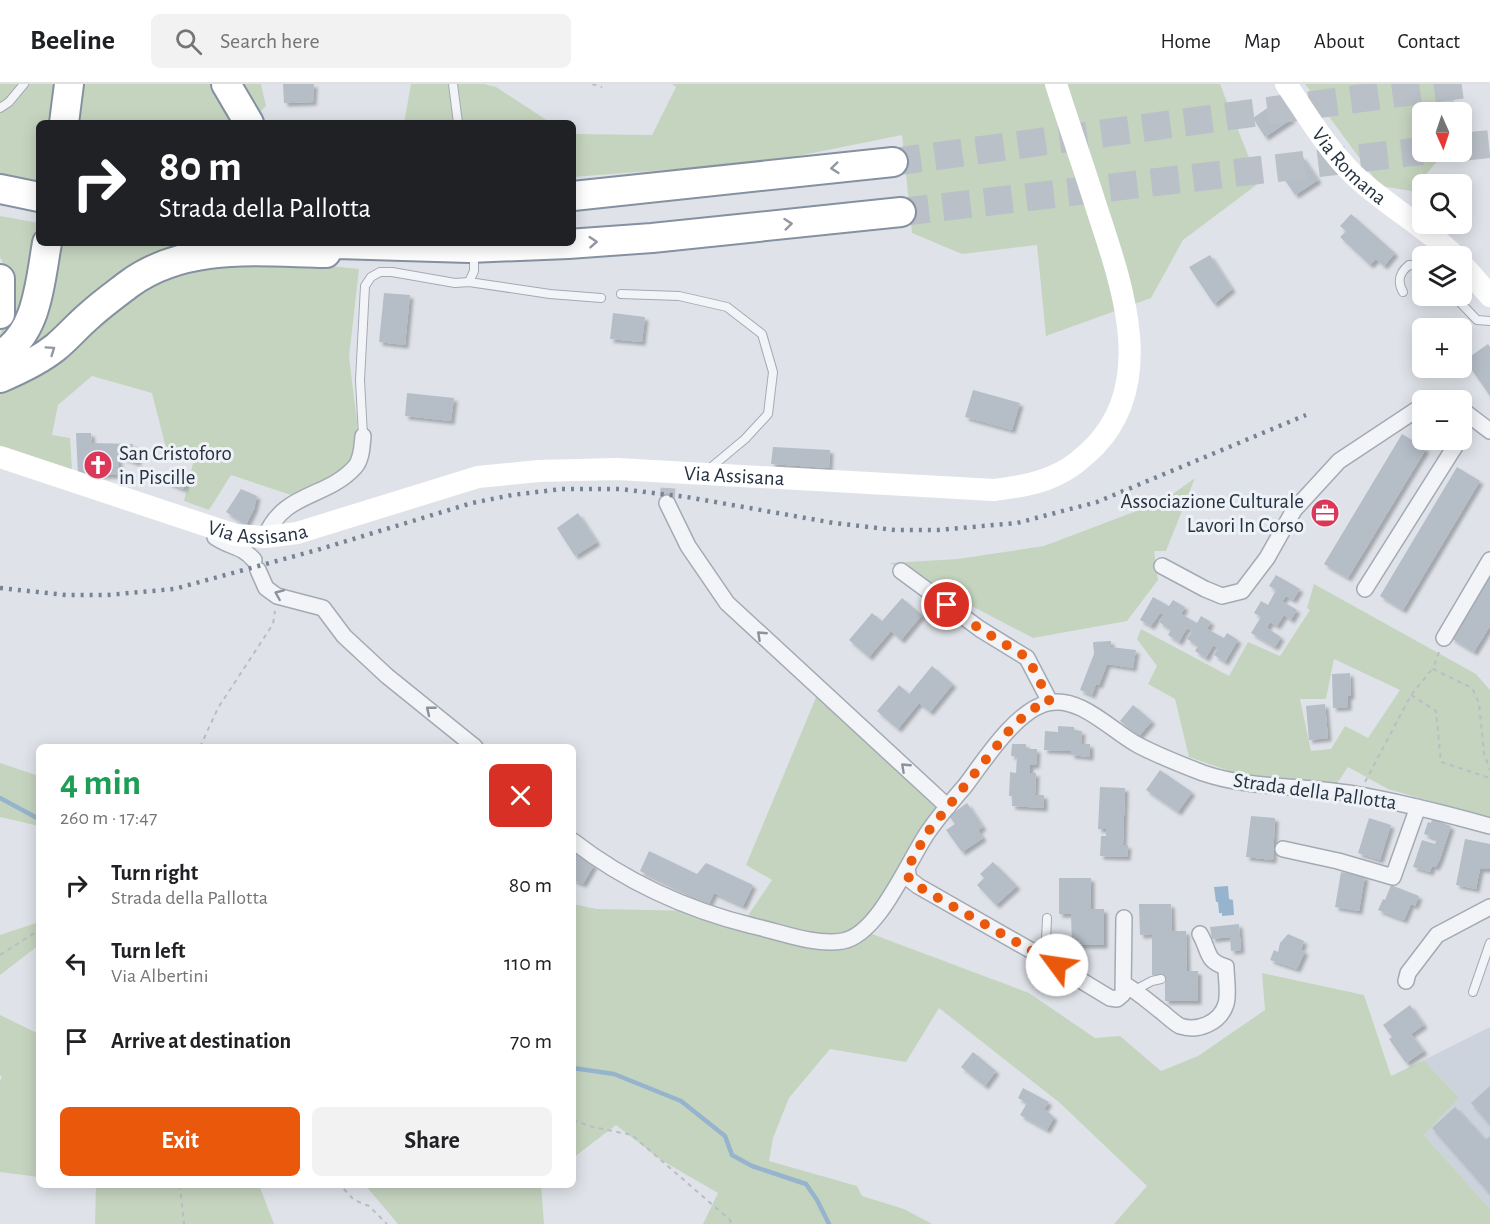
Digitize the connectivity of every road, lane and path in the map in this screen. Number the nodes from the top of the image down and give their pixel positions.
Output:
1 (24, 84) edge
2 (69, 84) edge
3 (453, 84) edge
4 (592, 84) edge
5 (1056, 84) edge
6 (1286, 84) edge
7 (228, 87) edge
8 (602, 87) dead end
9 (0, 108) edge
10 (64, 120) edge
11 (230, 120) edge
12 (247, 120) edge
13 (458, 120) edge
14 (893, 162) tunnel mouth
15 (0, 179) edge
16 (36, 185) edge
17 (576, 188) edge
18 (649, 188) junction
19 (0, 189) edge
20 (36, 196) edge
21 (576, 196) edge
22 (0, 206) edge
23 (36, 212) edge
24 (901, 212) tunnel mouth
25 (576, 245) edge
26 (46, 246) edge
27 (350, 246) edge
28 (562, 246) edge
29 (1444, 246) edge
30 (472, 254) junction
31 (1412, 265) edge
32 (1472, 275) edge
33 (0, 279) edge
34 (469, 282) junction
35 (1403, 292) dead end
36 (621, 294) dead end
37 (1490, 296) edge
38 (601, 298) dead end
39 (1464, 306) edge
40 (0, 315) edge
41 (1490, 321) edge
42 (0, 356) edge
43 (0, 378) edge
44 (1412, 413) edge
45 (1472, 417) edge
46 (1490, 431) edge
47 (363, 436) joint
48 (1452, 450) edge
49 (0, 457) edge
50 (704, 474) junction
51 (668, 488) junction
52 (213, 528) junction
53 (265, 537) junction
54 (1490, 560) edge
55 (1162, 566) dead end
56 (901, 571) dead end
57 (1365, 589) dead end
58 (277, 596) junction
59 (1444, 638) joint
60 (1433, 669) junction
61 (1411, 695) junction
62 (1050, 702) junction
63 (201, 744) edge
64 (471, 744) edge
65 (1490, 770) edge
66 (1490, 778) edge
67 (1358, 795) junction
68 (948, 807) junction
69 (1418, 807) junction
70 (1490, 826) edge
71 (576, 843) edge
72 (1283, 849) dead end
73 (907, 869) junction
74 (1490, 907) edge
75 (1047, 918) dead end
76 (1124, 918) dead end
77 (36, 932) edge
78 (1200, 934) dead end
79 (1490, 943) edge
80 (0, 955) edge
81 (1039, 955) junction
82 (1161, 979) dead end
83 (1406, 981) dead end
84 (1130, 987) junction
85 (1473, 992) dead end
86 (576, 1121) edge
87 (180, 1188) edge
88 (343, 1188) edge
89 (184, 1224) edge
90 (387, 1224) edge
91 (731, 1224) edge

1 - 9 lane
2 - 10 highway
3 - 13 lane
4 - 8 path
5 - 50 main road, Via Assisana
6 - 29 main road, Via Romana
7 - 11 highway
7 - 12 highway
14 -> 18 highway
15 - 16 highway
17 - 18 highway
18 - 21 highway
19 - 20 highway
22 - 23 highway
25 -> 24 highway
26 - 42 highway
27 - 30 highway
30 -> 28 highway
30 - 34 lane
43 -> 30 highway
31 - 35 lane
32 - 37 main road
33 - 40 highway
34 - 38 lane
34 - 47 lane
36 - 50 lane
39 - 41 lane
44 - 55 street
45 - 46 street
47 - 53 street
48 - 57 street
49 - 52 main road, Via Assisana
50 - 51 main road, Via Assisana
51 - 53 main road, Via Assisana
68 -> 51 street
52 - 53 main road, Via Assisana
52 - 58 street
54 - 59 street
56 - 62 street
58 - 63 path
64 -> 58 street
59 - 60 path
60 - 61 path
60 - 65 path
61 - 66 path
61 - 67 path
62 - 67 street, Strada della Pallotta
62 - 68 street
67 - 69 street, Strada della Pallotta
68 - 73 street
69 - 70 street, Strada della Pallotta
69 - 72 street
71 - 73 street
73 - 81 street
74 - 83 street
75 - 81 lane
76 - 84 street
77 - 80 path
78 - 84 street
79 - 85 lane
81 - 84 street
82 - 84 lane
86 - 91 path
87 - 89 path
88 - 90 path

